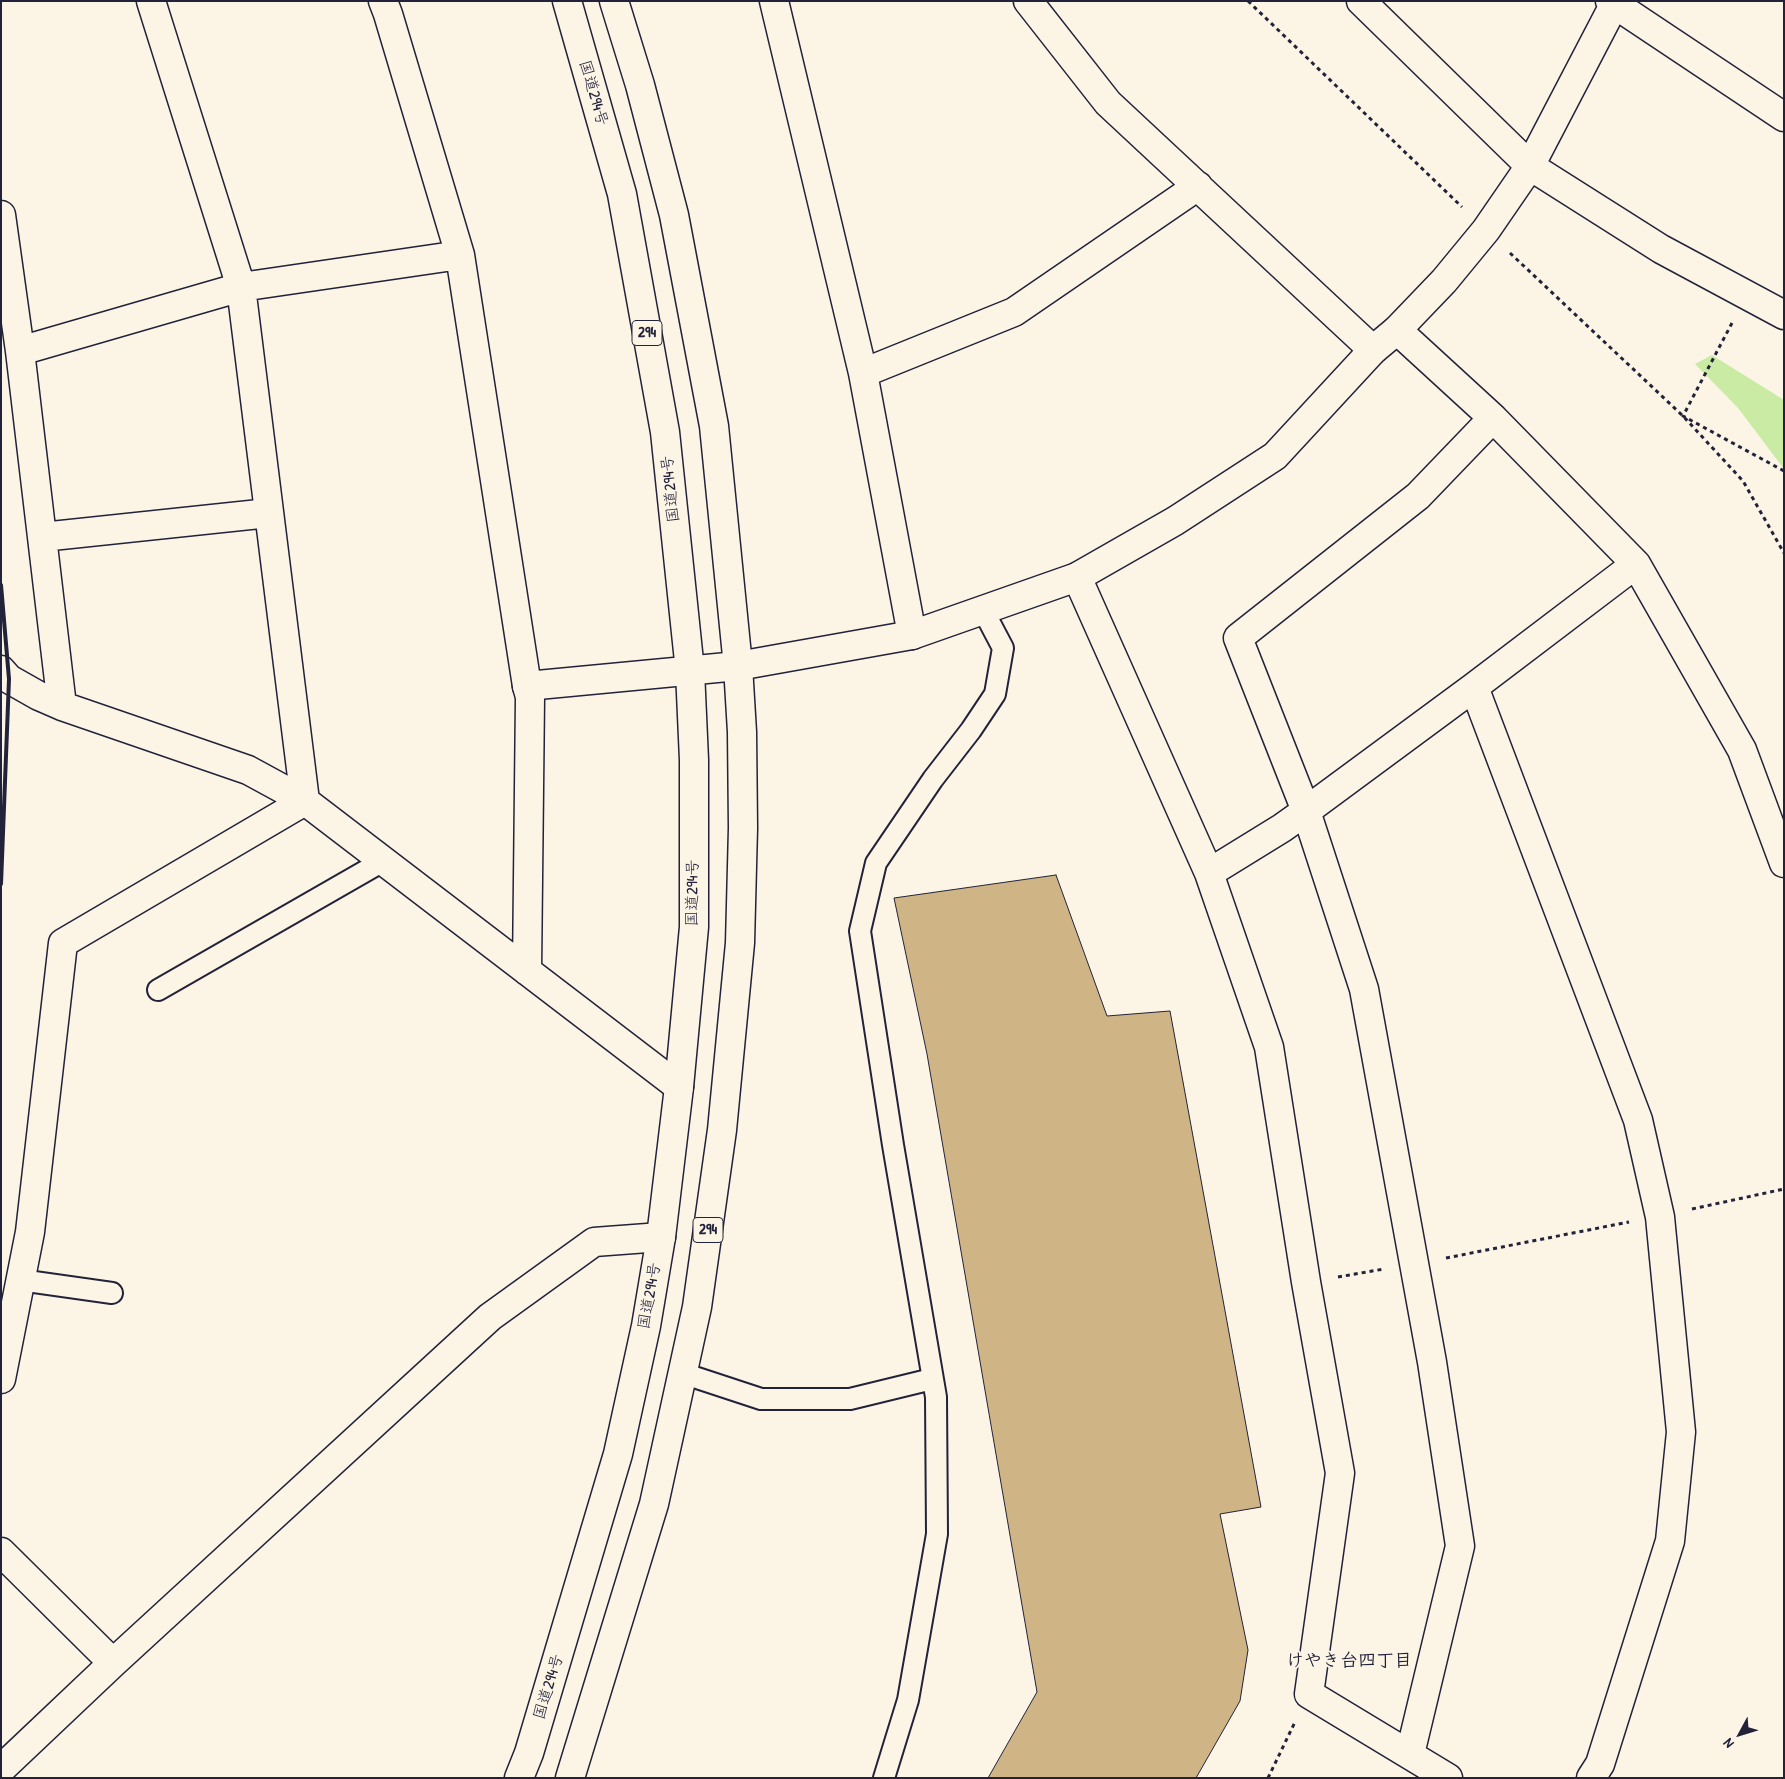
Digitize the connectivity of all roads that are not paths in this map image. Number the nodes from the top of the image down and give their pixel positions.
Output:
1 (151, 1) edge
2 (383, 1) edge
3 (567, 1) edge
4 (614, 1) edge
5 (774, 1) edge
6 (1028, 1) edge
7 (1361, 1) edge
8 (1613, 2) edge
9 (1784, 118) edge
10 (1530, 166) junction
11 (1198, 186) junction
12 (1, 215) edge
13 (460, 255) junction
14 (241, 287) junction
15 (1784, 315) edge
16 (1397, 330) junction
17 (1373, 350) junction
18 (20, 351) junction
19 (863, 373) junction
20 (1493, 418) junction
21 (269, 513) junction
22 (42, 537) junction
23 (1636, 564) junction
24 (1077, 577) junction
25 (983, 610) junction
26 (912, 635) junction
27 (738, 666) junction
28 (1, 670) edge
29 (690, 671) junction
30 (527, 686) junction
31 (1474, 687) junction
32 (62, 706) junction
33 (305, 801) junction
34 (1306, 811) junction
35 (383, 862) junction
36 (1784, 863) edge
37 (1209, 873) junction
38 (527, 971) junction
39 (158, 990) dead end
40 (679, 1087) junction
41 (661, 1237) junction
42 (20, 1280) junction
43 (112, 1293) dead end
44 (682, 1373) junction
45 (1, 1379) edge
46 (932, 1379) junction
47 (1, 1552) edge
48 (113, 1663) junction
49 (1410, 1754) junction
50 (1, 1769) edge
51 (519, 1778) edge
52 (570, 1778) edge
53 (884, 1778) edge
54 (1448, 1778) edge
55 (1592, 1778) edge

1 - 14 main road
2 - 13 main road
3 - 29 main road, 国道294号 / 294
4 - 27 main road, 294
5 - 19 main road
6 - 11 main road
7 - 10 main road
8 - 9 main road
8 - 10 main road
10 - 15 main road
10 - 16 main road
11 - 17 main road
11 - 19 main road
12 - 18 main road
13 - 14 main road
13 - 30 main road
14 - 18 main road
14 - 21 main road
16 - 17 main road
16 - 20 main road
17 - 24 main road
18 - 22 main road
19 - 26 main road
20 - 23 main road
20 - 34 main road
21 - 22 main road
21 - 33 main road
22 - 32 main road
23 - 31 main road
23 - 36 main road
24 - 25 main road
24 - 37 main road
25 - 26 main road
25 - 46 lane
26 - 27 main road
27 - 29 main road
27 - 44 main road, 294
28 - 32 main road
29 - 30 main road
29 - 40 main road, 国道294号 / 294
30 - 38 main road
31 - 34 main road
31 - 55 main road
32 - 33 main road
33 - 35 main road
33 - 42 main road
34 - 37 main road
34 - 49 main road
35 - 38 main road
35 - 39 lane
37 - 49 main road
38 - 40 main road
40 - 41 main road, 国道294号 / 294
41 - 48 main road
41 - 51 main road, 国道294号 / 294
42 - 43 lane
42 - 45 main road
44 - 46 lane
44 - 52 main road, 294
46 - 53 lane
47 - 48 main road
48 - 50 main road
49 - 54 main road

